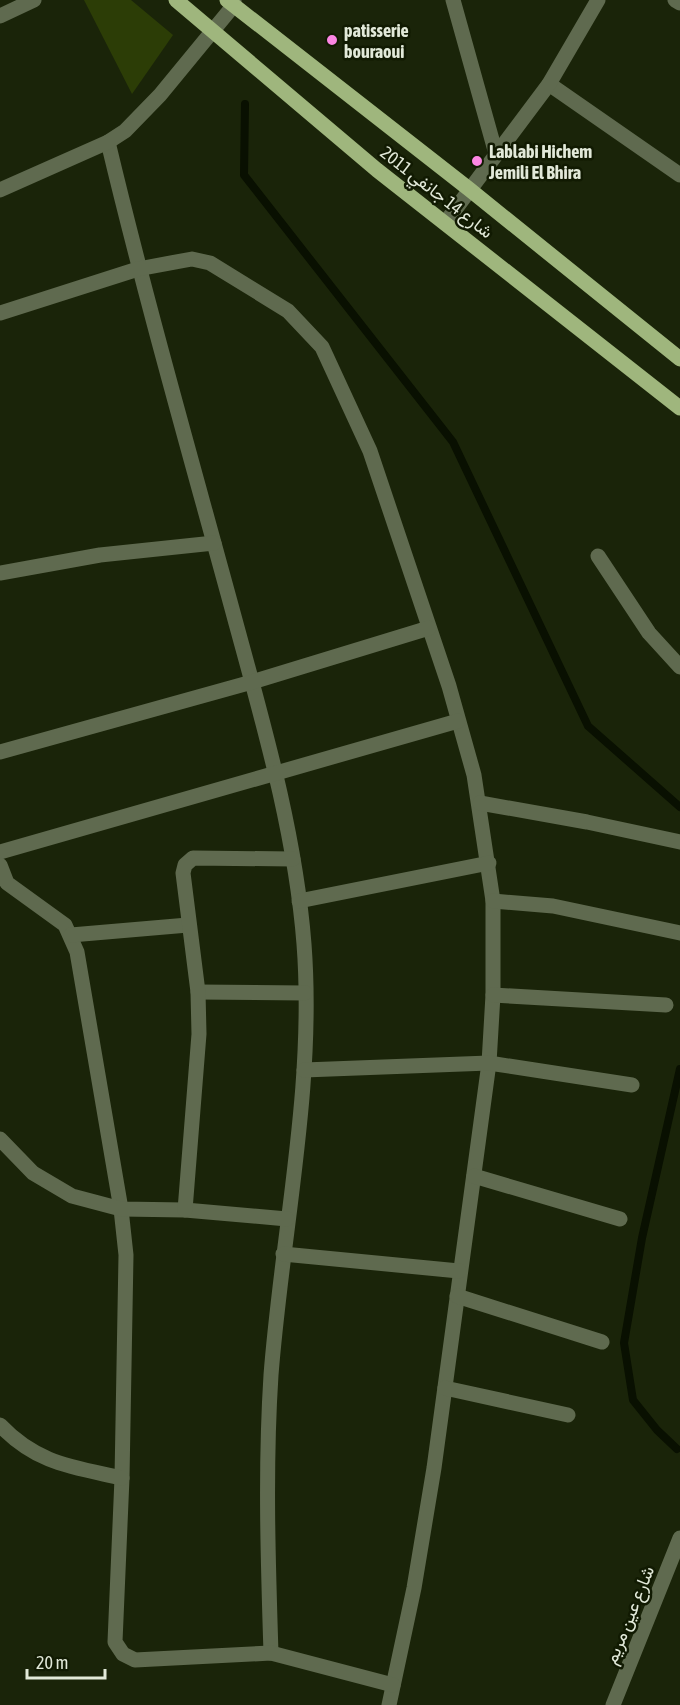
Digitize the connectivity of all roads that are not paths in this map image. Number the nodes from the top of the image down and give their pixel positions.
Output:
1 (34, 0) edge
2 (176, 0) edge
3 (453, 0) edge
4 (598, 0) edge
5 (675, 0) edge
6 (232, 2) edge
7 (680, 3) edge
8 (0, 16) edge
9 (211, 32) junction
10 (549, 84) junction
11 (108, 142) junction
12 (496, 154) junction
13 (680, 175) edge
14 (470, 189) junction
15 (0, 190) edge
16 (445, 224) junction
17 (138, 269) junction
18 (0, 313) edge
19 (680, 359) edge
20 (680, 408) edge
21 (214, 543) junction
22 (598, 556) dead end
23 (0, 573) edge
24 (429, 628) junction
25 (680, 667) edge
26 (252, 682) junction
27 (459, 721) junction
28 (0, 752) edge
29 (275, 773) junction
30 (480, 803) junction
31 (680, 842) edge
32 (0, 852) edge
33 (293, 859) junction
34 (489, 863) junction
35 (0, 865) edge
36 (493, 901) junction
37 (299, 902) junction
38 (188, 925) junction
39 (680, 933) edge
40 (71, 935) junction
41 (198, 992) junction
42 (305, 993) junction
43 (493, 995) junction
44 (666, 1005) dead end
45 (489, 1063) junction
46 (304, 1070) junction
47 (632, 1085) dead end
48 (0, 1139) edge
49 (474, 1176) junction
50 (121, 1209) junction
51 (185, 1210) junction
52 (287, 1219) junction
53 (620, 1219) dead end
54 (283, 1254) junction
55 (459, 1271) junction
56 (457, 1296) junction
57 (602, 1342) dead end
58 (445, 1388) junction
59 (568, 1415) dead end
60 (0, 1425) edge
61 (122, 1478) junction
62 (680, 1538) edge
63 (271, 1653) junction
64 (393, 1685) junction
65 (389, 1705) edge
66 (613, 1705) edge

1 - 8 street
2 - 9 main road, شارع 14 جانفي 2011
3 - 12 street
4 - 10 street
5 - 7 street
6 - 9 street
6 - 14 main road, شارع 14 جانفي 2011
9 - 11 street
9 - 16 main road, شارع 14 جانفي 2011
10 - 12 street
10 - 13 street
11 - 15 street
11 - 17 street
12 - 14 street
14 - 16 street
14 - 19 main road, شارع 14 جانفي 2011
16 - 20 main road, شارع 14 جانفي 2011
17 - 18 street
17 - 21 street
17 - 24 street
21 - 23 street
21 - 26 street
22 - 25 street
24 - 26 street
24 - 27 street
26 - 28 street
26 - 29 street
27 - 29 street
27 - 30 street
29 - 32 street
29 - 33 street
30 - 31 street
30 - 34 street
33 - 37 street
33 - 38 street
34 - 36 street
34 - 37 street
35 - 40 street
36 - 39 street
36 - 43 street
37 - 42 street
38 - 40 street
38 - 41 street
40 - 50 street
41 - 42 street
41 - 51 street
42 - 46 street
43 - 44 street
43 - 45 street
45 - 46 street
45 - 47 street
45 - 49 street
46 - 52 street
48 - 50 street
49 - 53 street
49 - 55 street
50 - 51 street
50 - 61 street
51 - 52 street
52 - 54 street
54 - 55 street
54 - 63 street
55 - 56 street
56 - 57 street
56 - 58 street
58 - 59 street
58 - 64 street
60 - 61 street
61 - 63 street
62 - 66 street, شارع عين مريم
63 - 64 street
64 - 65 street

